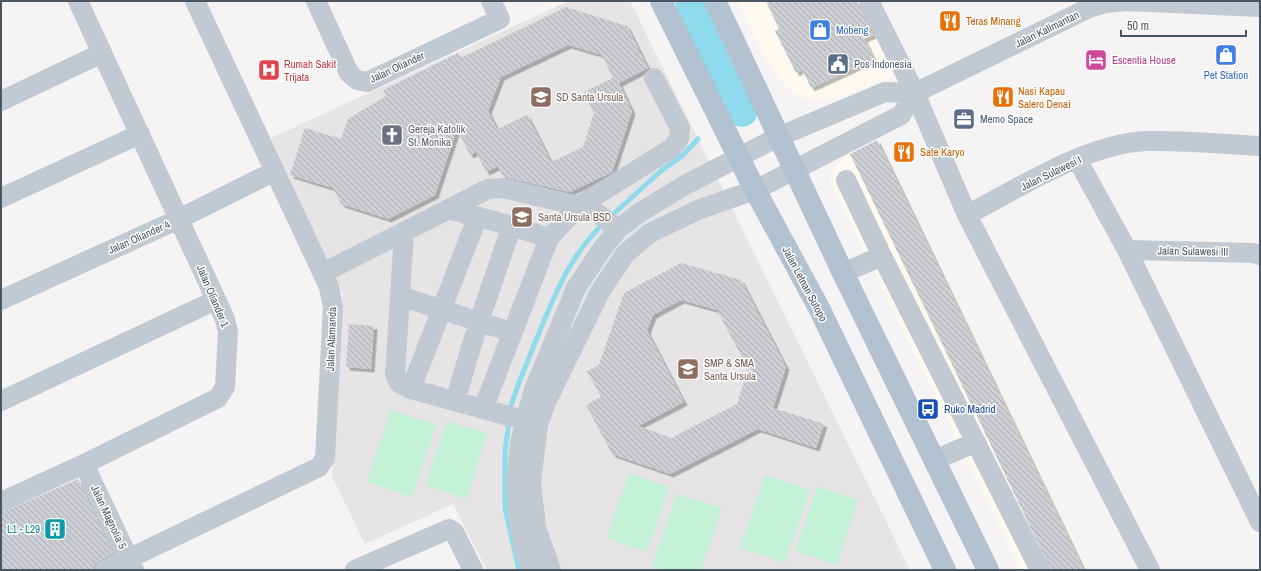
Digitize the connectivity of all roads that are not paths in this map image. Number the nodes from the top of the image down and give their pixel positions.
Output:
1 (78, 1) edge
2 (195, 1) edge
3 (316, 1) edge
4 (491, 1) edge
5 (661, 1) edge
6 (715, 1) edge
7 (869, 1) edge
8 (1178, 2) edge
9 (1260, 7) edge
10 (102, 53) junction
11 (654, 78) dead end
12 (915, 92) junction
13 (1, 101) edge
14 (140, 134) junction
15 (778, 137) junction
16 (1260, 146) edge
17 (738, 157) junction
18 (1077, 159) junction
19 (794, 170) junction
20 (275, 171) junction
21 (846, 180) dead end
22 (754, 190) junction
23 (1, 198) edge
24 (448, 209) junction
25 (967, 215) junction
26 (601, 217) junction
27 (477, 218) junction
28 (178, 219) junction
29 (512, 226) junction
30 (404, 233) junction
31 (549, 238) junction
32 (1127, 250) junction
33 (1260, 255) edge
34 (882, 256) junction
35 (323, 273) junction
36 (843, 273) junction
37 (400, 296) junction
38 (1, 300) edge
39 (216, 300) junction
40 (442, 309) junction
41 (479, 321) junction
42 (511, 332) junction
43 (411, 389) junction
44 (455, 400) junction
45 (1, 401) edge
46 (483, 409) junction
47 (522, 420) junction
48 (976, 442) junction
49 (935, 460) junction
50 (84, 464) junction
51 (1, 502) edge
52 (526, 511) junction
53 (1260, 522) edge
54 (132, 564) edge
55 (105, 570) edge
56 (355, 570) edge
57 (473, 570) edge
58 (533, 570) edge
59 (551, 570) edge
60 (945, 570) edge
61 (988, 570) edge
62 (1040, 570) edge
63 (1150, 570) edge

1 - 10 street, Jalan Oliander 1
2 - 20 street, Jalan Alamanda
3 - 4 street, Jalan Oliander
5 - 17 main road, Jalan Letnan Sutopo
6 - 15 main road
7 - 12 street
8 - 9 street, Jalan Kalimantan
8 - 12 street, Jalan Kalimantan
10 - 13 street
10 - 14 street, Jalan Oliander 1
11 - 26 street
12 - 15 street, Jalan Kalimantan
12 - 19 street
12 - 25 street
14 - 23 street
14 - 28 street, Jalan Oliander 1
15 - 17 street, Jalan Kalimantan
15 - 19 main road
16 - 18 street, Jalan Sulawesi I
17 - 22 main road, Jalan Letnan Sutopo
17 - 26 street, Jalan Kalimantan
18 - 25 street, Jalan Sulawesi I
18 - 32 street
19 - 22 street
19 - 36 main road
20 - 28 street, Jalan Oliander 4
20 - 35 street, Jalan Alamanda
21 - 34 street
22 - 47 street
22 - 60 main road, Jalan Letnan Sutopo
24 - 26 street
24 - 27 street
24 - 30 street
25 - 63 street
26 - 31 street
26 - 47 street
27 - 29 street
27 - 40 street
28 - 38 street, Jalan Oliander 4
28 - 39 street, Jalan Oliander 1
29 - 31 street
29 - 41 street
30 - 35 street
30 - 37 street
31 - 42 street
32 - 33 street, Jalan Sulawesi III
32 - 53 street
34 - 36 street
34 - 48 street
35 - 54 street, Jalan Alamanda
36 - 49 main road
37 - 40 street
37 - 43 street
39 - 45 street
39 - 50 street, Jalan Oliander 1
40 - 41 street
40 - 43 street
41 - 42 street
41 - 44 street
42 - 46 street
43 - 44 street
44 - 46 street
46 - 47 street
47 - 52 street
48 - 49 street
48 - 62 street
49 - 61 main road
50 - 51 street, Jalan Oliander 1
50 - 54 street, Jalan Magnolia 5
52 - 58 street
52 - 59 street
54 - 55 street, Jalan Alamanda
56 - 57 street

